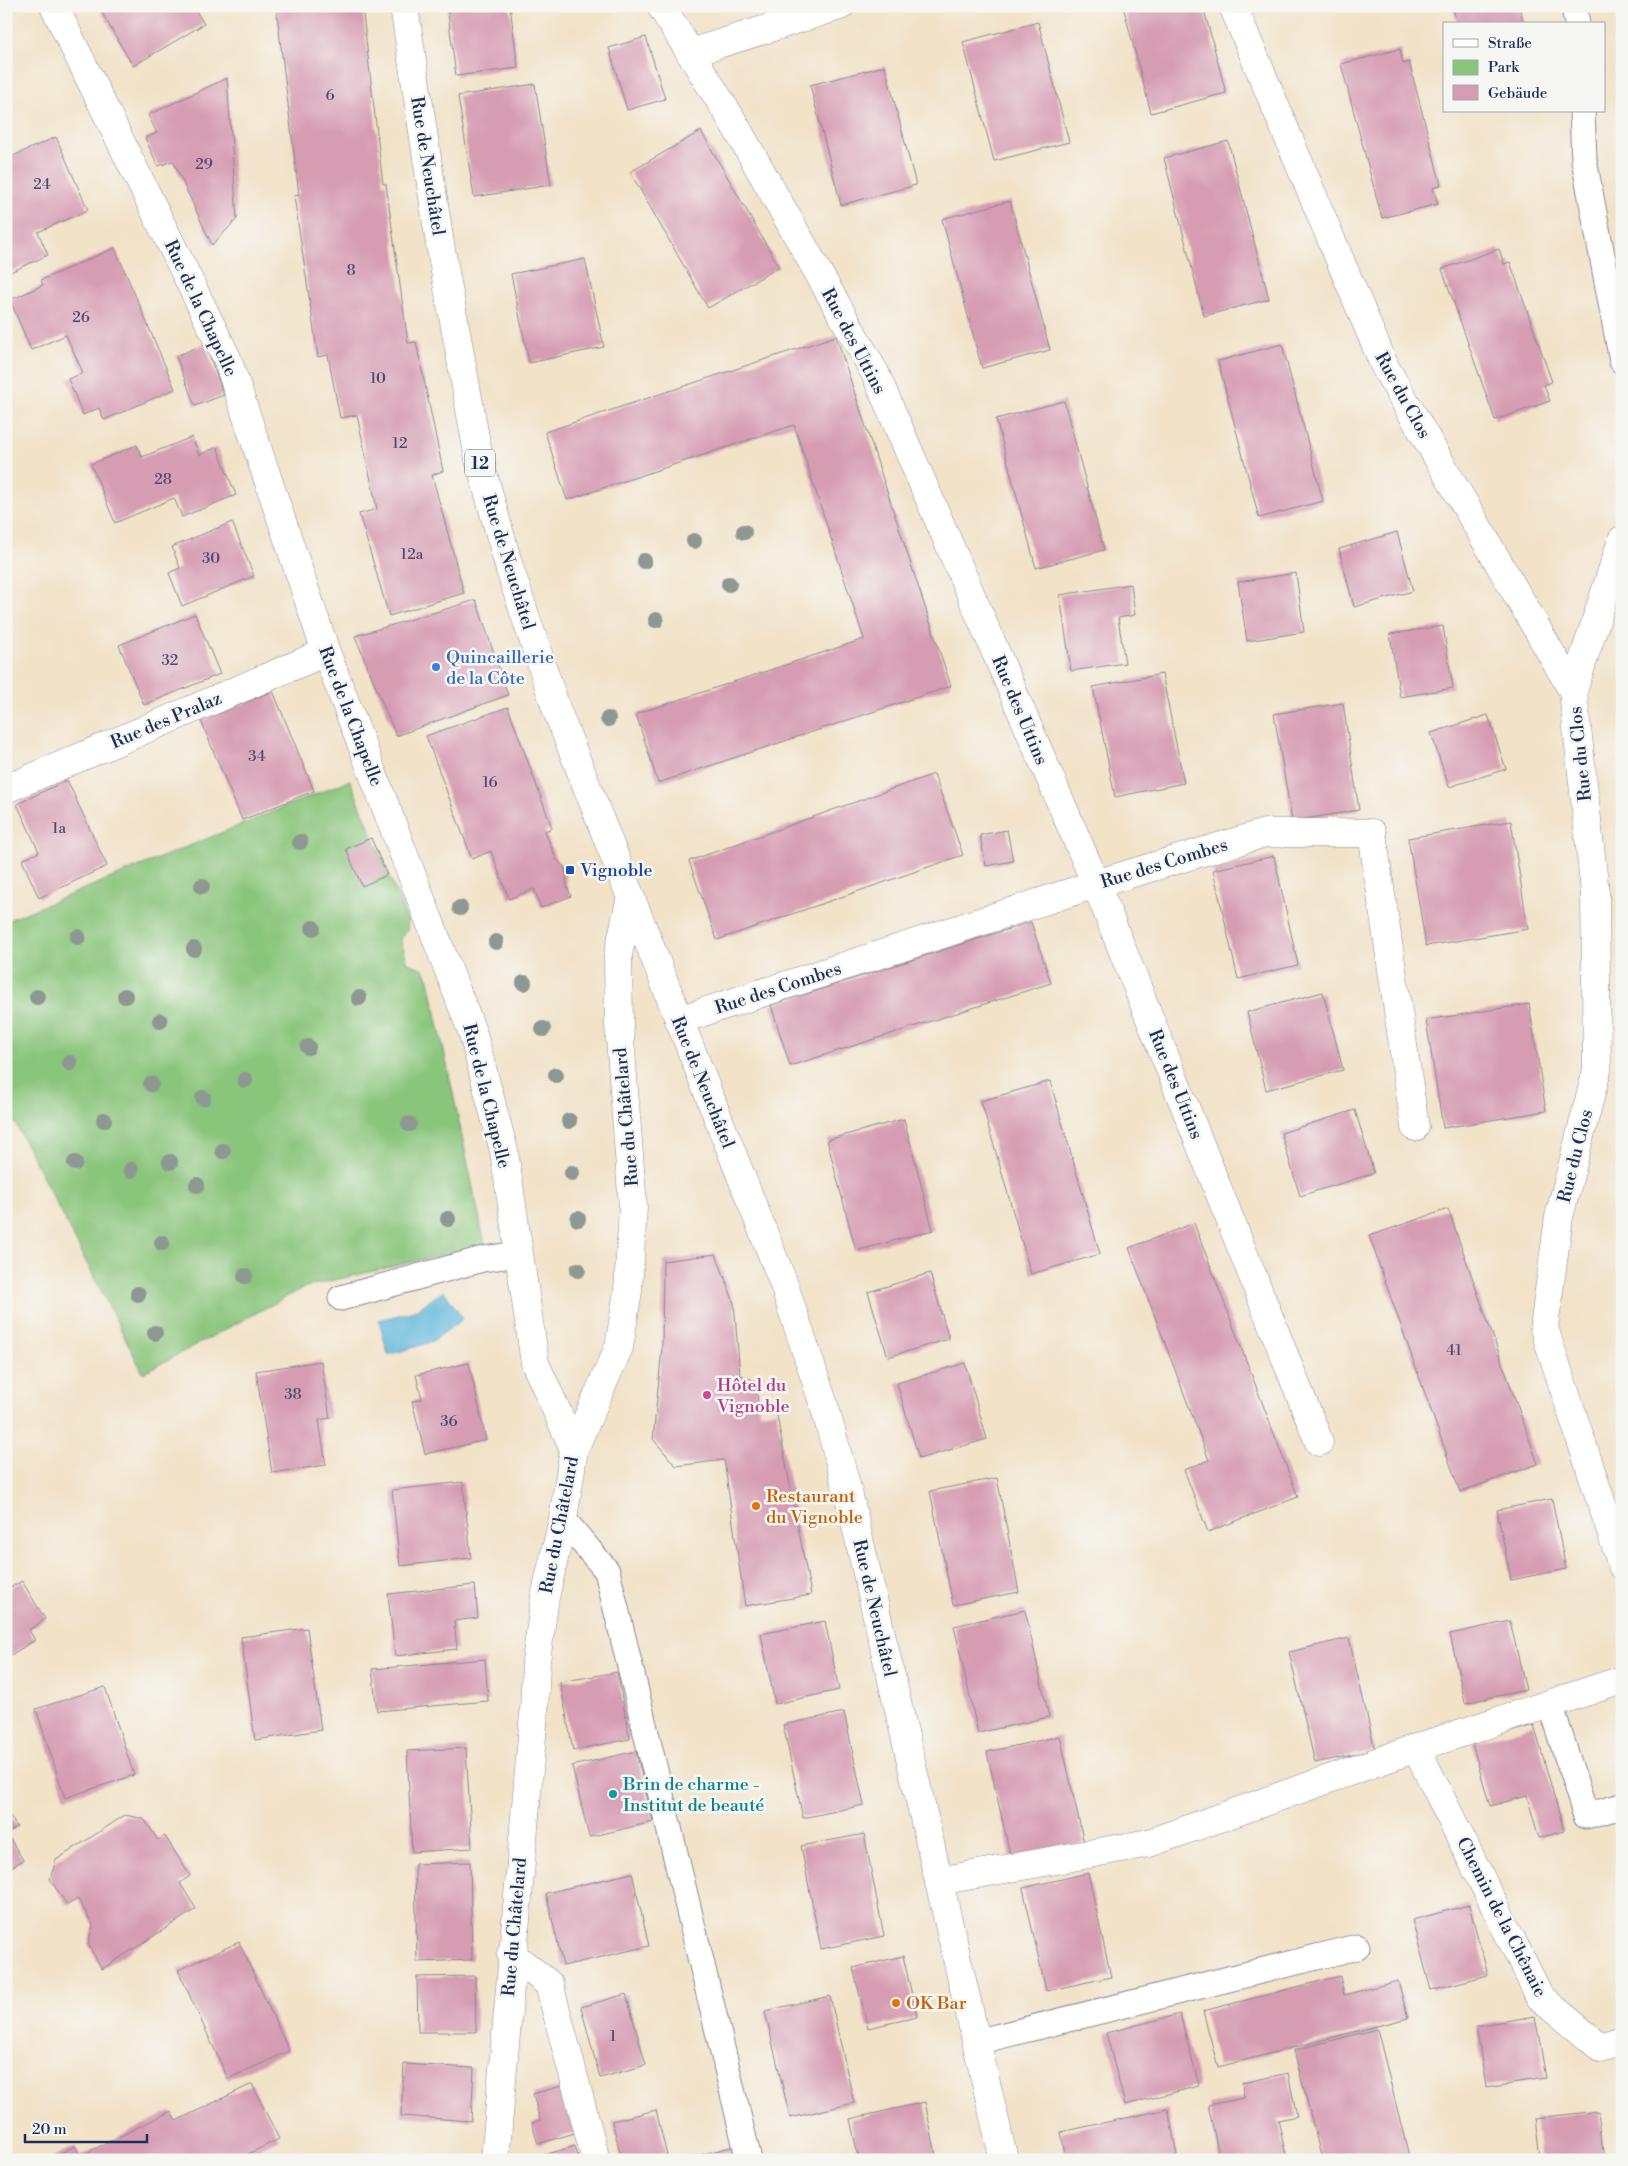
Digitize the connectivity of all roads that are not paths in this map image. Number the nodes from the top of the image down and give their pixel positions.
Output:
1 (54, 6) edge
2 (404, 6) edge
3 (661, 6) edge
4 (840, 6) edge
5 (1233, 6) edge
6 (1574, 6) edge
7 (1577, 22) edge
8 (690, 53) junction
9 (1582, 112) edge
10 (1622, 361) edge
11 (1622, 540) edge
12 (326, 652) junction
13 (1573, 692) junction
14 (6, 789) edge
15 (1096, 884) junction
16 (630, 901) junction
17 (679, 1020) junction
18 (1415, 1127) dead end
19 (518, 1254) junction
20 (341, 1298) dead end
21 (1319, 1442) dead end
22 (574, 1449) junction
23 (564, 1519) junction
24 (1622, 1565) edge
25 (1622, 1680) edge
26 (1550, 1704) junction
27 (1416, 1748) junction
28 (1622, 1806) edge
29 (939, 1881) junction
30 (1357, 1948) dead end
31 (511, 1954) junction
32 (1622, 2040) edge
33 (976, 2042) junction
34 (495, 2160) edge
35 (596, 2160) edge
36 (750, 2160) edge
37 (1004, 2160) edge

1 - 12 street, Rue de la Chapelle
2 - 16 street, Rue de Neuchâtel / 12
3 - 8 street, Rue des Uttins
4 - 8 street
5 - 13 street, Rue du Clos
6 - 7 lane
8 - 15 street, Rue des Uttins
9 - 10 lane
11 - 13 street
12 - 14 street, Rue des Pralaz
12 - 19 street, Rue de la Chapelle
13 - 24 street, Rue du Clos
15 - 17 street, Rue des Combes
15 - 18 street, Rue des Combes
15 - 21 street, Rue des Uttins
16 - 17 street, Rue de Neuchâtel
16 - 22 street, Rue du Châtelard
17 - 29 street, Rue de Neuchâtel
19 - 20 lane
19 - 22 street, Rue de la Chapelle
22 - 23 street, Rue du Châtelard
23 - 31 street, Rue du Châtelard
23 - 36 lane
25 - 26 street
26 - 27 street
26 - 28 lane
27 - 29 street
27 - 32 street, Chemin de la Chênaie
29 - 33 street, Rue de Neuchâtel
30 - 33 lane
31 - 34 street, Rue du Châtelard
31 - 35 street
33 - 37 street, Rue de Neuchâtel

